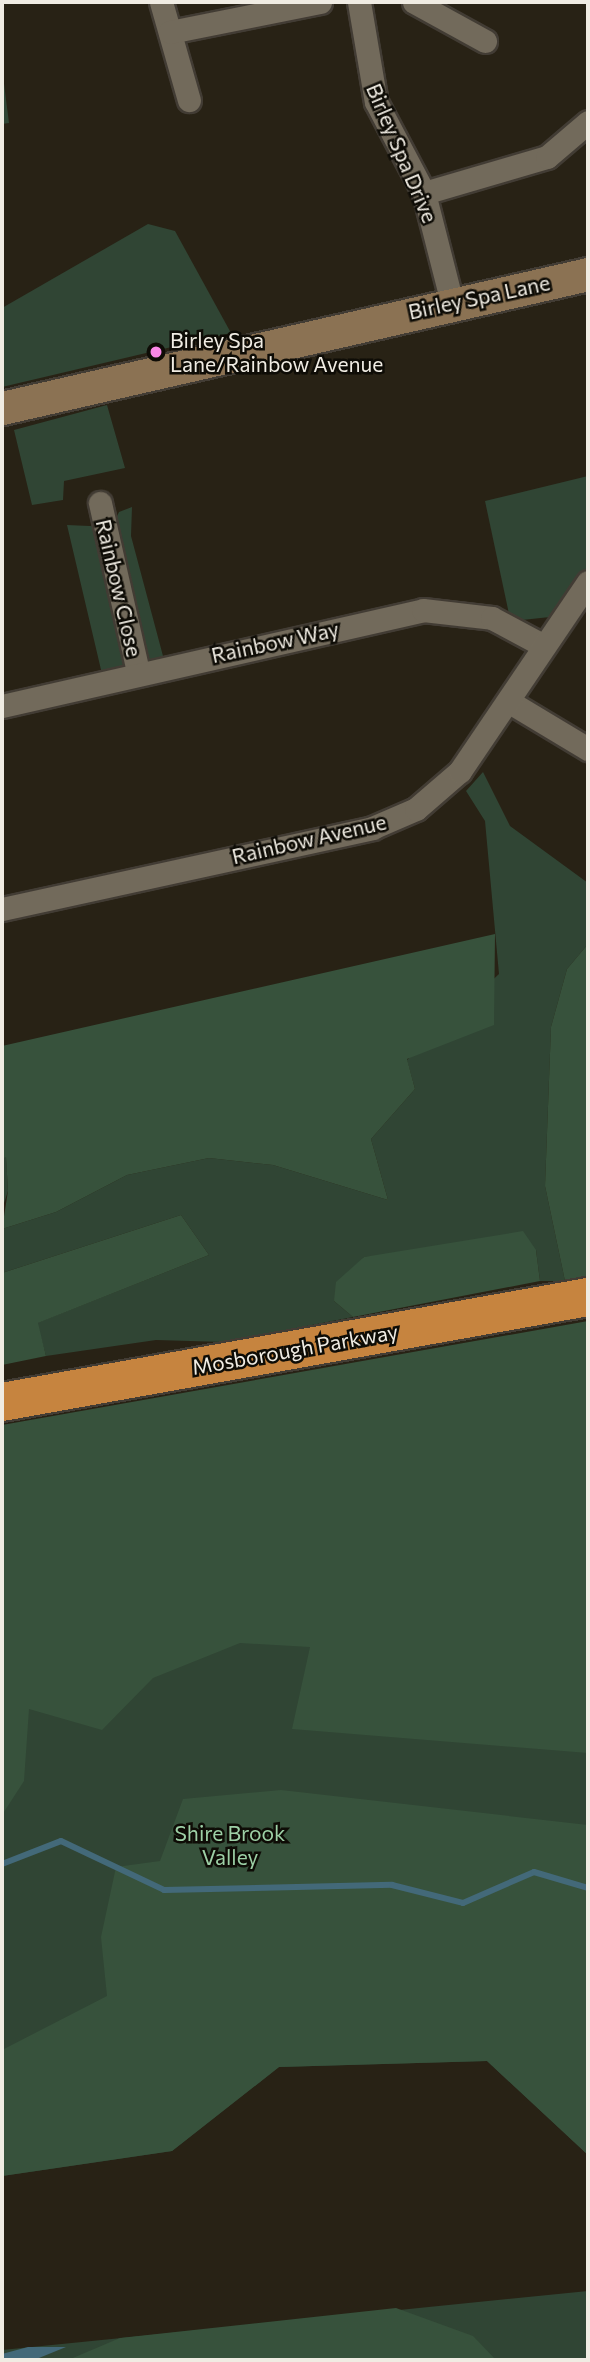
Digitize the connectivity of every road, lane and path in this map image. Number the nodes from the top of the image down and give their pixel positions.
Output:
1 (161, 2) edge
2 (320, 2) edge
3 (359, 2) edge
4 (414, 2) edge
5 (170, 32) junction
6 (485, 41) dead end
7 (188, 100) dead end
8 (588, 122) edge
9 (424, 192) junction
10 (588, 274) edge
11 (452, 303) junction
12 (2, 408) edge
13 (100, 503) dead end
14 (588, 582) edge
15 (544, 646) junction
16 (138, 672) junction
17 (508, 701) junction
18 (2, 706) edge
19 (588, 749) edge
20 (2, 909) edge
21 (588, 1297) edge
22 (2, 1402) edge

1 - 5 street
2 - 5 street
3 - 9 street, Birley Spa Drive
4 - 6 street
5 - 7 street
8 - 9 street
9 - 11 street, Birley Spa Drive
10 - 11 street, Birley Spa Lane
11 - 12 street, Birley Spa Lane
13 - 16 street, Rainbow Close
14 - 15 street, Rainbow Avenue
15 - 16 street, Rainbow Way
15 - 17 street, Rainbow Avenue
16 - 18 street, Rainbow Way
17 - 19 street
17 - 20 street, Rainbow Avenue
21 - 22 highway, Mosborough Parkway

